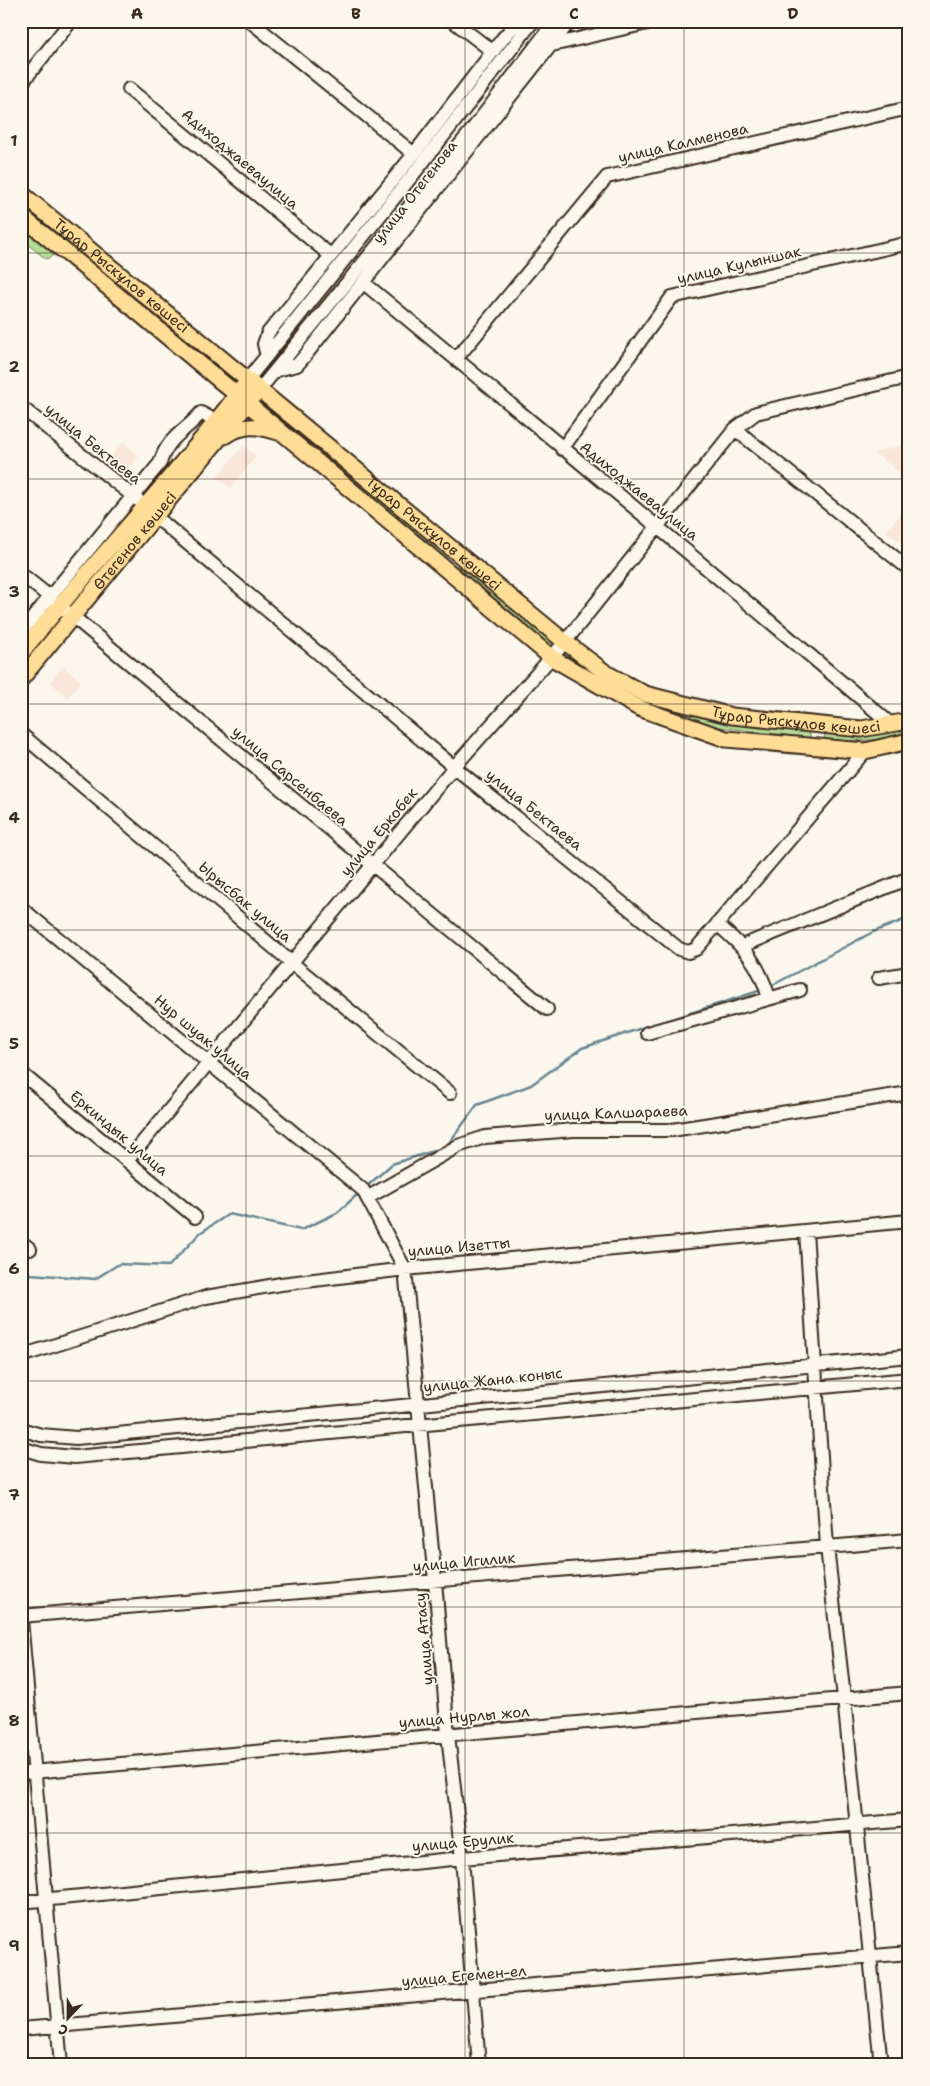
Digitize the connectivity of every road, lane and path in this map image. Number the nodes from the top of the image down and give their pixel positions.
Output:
1 (71, 21) edge
2 (250, 21) edge
3 (453, 21) edge
4 (523, 21) edge
5 (533, 21) edge
6 (555, 21) edge
7 (570, 21) edge
8 (656, 21) edge
9 (552, 45) junction
10 (492, 52) junction
11 (21, 84) edge
12 (129, 89) dead end
13 (909, 108) edge
14 (414, 154) junction
15 (21, 193) edge
16 (35, 204) junction
17 (23, 218) edge
18 (909, 243) edge
19 (90, 249) junction
20 (330, 255) junction
21 (79, 262) junction
22 (364, 283) junction
23 (267, 356) junction
24 (456, 359) junction
25 (276, 370) junction
26 (909, 376) edge
27 (248, 379) junction
28 (260, 389) junction
29 (242, 400) junction
30 (21, 407) edge
31 (216, 421) junction
32 (735, 430) junction
33 (283, 434) junction
34 (220, 438) junction
35 (562, 449) junction
36 (132, 497) junction
37 (151, 511) junction
38 (659, 527) junction
39 (460, 555) junction
40 (909, 569) edge
41 (447, 571) junction
42 (21, 574) edge
43 (55, 601) junction
44 (74, 617) junction
45 (21, 632) edge
46 (565, 642) junction
47 (21, 653) edge
48 (552, 658) junction
49 (21, 678) edge
50 (909, 722) edge
51 (820, 726) junction
52 (892, 726) junction
53 (21, 734) edge
54 (909, 741) edge
55 (818, 747) junction
56 (865, 751) junction
57 (454, 766) junction
58 (372, 866) junction
59 (909, 878) edge
60 (21, 908) edge
61 (717, 924) junction
62 (742, 946) junction
63 (292, 963) junction
64 (909, 973) edge
65 (879, 978) dead end
66 (800, 990) dead end
67 (770, 998) junction
68 (546, 1009) dead end
69 (647, 1033) dead end
70 (209, 1063) junction
71 (21, 1073) edge
72 (450, 1093) dead end
73 (909, 1093) edge
74 (127, 1161) junction
75 (365, 1194) junction
76 (195, 1217) dead end
77 (909, 1221) edge
78 (806, 1231) junction
79 (406, 1268) junction
80 (21, 1356) edge
81 (909, 1356) edge
82 (815, 1364) junction
83 (909, 1379) edge
84 (817, 1387) junction
85 (419, 1403) junction
86 (421, 1426) junction
87 (21, 1429) edge
88 (80, 1437) junction
89 (21, 1448) edge
90 (86, 1456) junction
91 (909, 1540) edge
92 (827, 1546) junction
93 (435, 1581) junction
94 (21, 1618) edge
95 (909, 1693) edge
96 (844, 1698) junction
97 (448, 1735) junction
98 (35, 1772) junction
99 (21, 1773) edge
100 (909, 1820) edge
101 (857, 1824) junction
102 (462, 1858) junction
103 (45, 1900) junction
104 (21, 1902) edge
105 (909, 1953) edge
106 (871, 1956) junction
107 (472, 1991) junction
108 (56, 2027) junction
109 (21, 2029) edge
110 (61, 2065) edge
111 (479, 2065) edge
112 (881, 2065) edge

1 - 11 street
2 - 14 street
3 - 10 street
4 - 10 street, улица Отегенова
5 - 23 street, улица Отегенова
6 - 25 street, улица Отегенова
7 - 9 street, улица Отегенова
8 - 9 street
9 - 22 street, улица Отегенова
10 - 14 street, улица Отегенова
12 - 20 street, Адиходжаеваулица
13 - 24 street, улица Калменова
14 - 20 street, улица Отегенова
15 - 16 main road, Тұрар Рыскұлов көшесі
16 - 17 main road
16 - 19 main road, Тұрар Рыскұлов көшесі
17 - 21 main road, Тұрар Рыскұлов көшесі
18 - 35 street, улица Кулыншак
19 - 21 main road
19 - 27 main road, Тұрар Рыскұлов көшесі
20 - 23 street, улица Отегенова
21 - 29 main road, Тұрар Рыскұлов көшесі
22 - 24 street, Адиходжаеваулица
22 - 25 street, улица Отегенова
23 - 27 street, улица Отегенова
24 - 35 street, Адиходжаеваулица
25 - 28 street, улица Отегенова
26 - 32 street, улица Еркобек
27 - 28 main road, Тұрар Рыскұлов көшесі
27 - 29 main road
28 - 29 main road
28 - 39 main road, Тұрар Рыскұлов көшесі
29 - 31 main road, Өтегенов көшесі
29 - 33 main road, Тұрар Рыскұлов көшесі
29 - 34 main road, Өтегенов көшесі
30 - 36 street, улица Бектаева
31 - 36 street
31 - 37 main road, Өтегенов көшесі
32 - 38 street, улица Еркобек
32 - 40 street
33 - 34 main road
33 - 41 main road, Тұрар Рыскұлов көшесі
34 - 37 main road, Өтегенов көшесі
35 - 38 street, Адиходжаеваулица
36 - 37 street, улица Бектаева
36 - 43 street
37 - 43 main road, Өтегенов көшесі
37 - 44 main road, Өтегенов көшесі
37 - 57 street, улица Бектаева
38 - 46 street, улица Еркобек
38 - 52 street, Адиходжаеваулица
39 - 41 main road
39 - 46 main road, Тұрар Рыскұлов көшесі
41 - 48 main road, Тұрар Рыскұлов көшесі
42 - 43 street, улица Сарсенбаева
43 - 44 street, улица Сарсенбаева
43 - 45 street
43 - 47 main road, Өтегенов көшесі
44 - 49 main road, Өтегенов көшесі
44 - 58 street, улица Сарсенбаева
46 - 48 street, улица Еркобек
46 - 51 main road, Тұрар Рыскұлов көшесі
48 - 55 main road, Тұрар Рыскұлов көшесі
48 - 57 street, улица Еркобек
50 - 52 main road, Тұрар Рыскұлов көшесі
51 - 52 main road, Тұрар Рыскұлов көшесі
51 - 55 main road
53 - 63 street, Ырысбак улица
54 - 56 main road, Тұрар Рыскұлов көшесі
55 - 56 main road, Тұрар Рыскұлов көшесі
56 - 61 street, улица Бектаева
57 - 58 street, улица Еркобек
57 - 61 street, улица Бектаева
58 - 63 street, улица Еркобек
58 - 68 street, улица Сарсенбаева
59 - 62 street
60 - 70 street, Нур шуак улица
61 - 62 street
62 - 67 street
63 - 70 street, улица Еркобек
63 - 72 street, Ырысбак улица
64 - 65 street
66 - 67 street
67 - 69 street
70 - 74 street, улица Еркобек
70 - 75 street, Нур шуак улица
71 - 74 street, Еркиндык улица
73 - 75 street, улица Калшараева
74 - 76 street, Еркиндык улица
75 - 79 street, улица Атасу
77 - 78 street, улица Изетты
78 - 79 street, улица Изетты
78 - 82 street
79 - 80 street, улица Изетты
79 - 85 street, улица Атасу
81 - 82 street, улица Жана коныс
82 - 84 street
82 - 85 street, улица Жана коныс
83 - 84 street
84 - 86 street
84 - 92 street
85 - 86 street, улица Атасу
85 - 88 street, улица Жана коныс
86 - 90 street
86 - 93 street, улица Атасу
87 - 88 street, улица Жана коныс
88 - 90 street
89 - 90 street
91 - 92 street, улица Игилик
92 - 93 street, улица Игилик
92 - 96 street
93 - 94 street, улица Игилик
93 - 97 street, улица Атасу
94 - 98 street
95 - 96 street, улица Нурлы жол
96 - 97 street, улица Нурлы жол
96 - 101 street
97 - 98 street, улица Нурлы жол
97 - 102 street, улица Атасу
98 - 99 street, улица Нурлы жол
98 - 103 street
100 - 101 street, улица Ерулик
101 - 102 street, улица Ерулик
101 - 106 street
102 - 103 street, улица Ерулик
102 - 107 street, улица Атасу
103 - 104 street, улица Ерулик
103 - 108 street
105 - 106 street, улица Егемен-ел
106 - 107 street, улица Егемен-ел
106 - 112 street
107 - 108 street, улица Егемен-ел
107 - 111 street, улица Атасу
108 - 109 street, улица Егемен-ел
108 - 110 street

